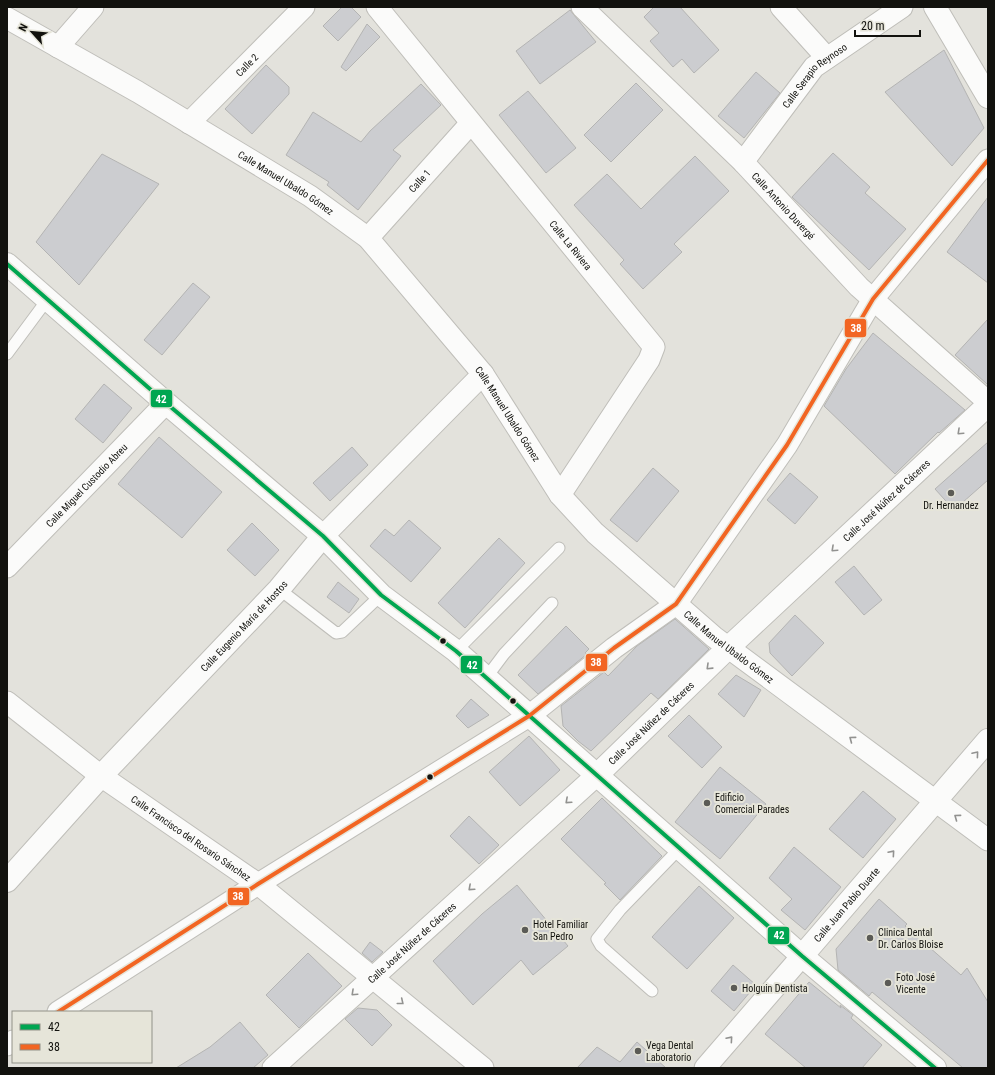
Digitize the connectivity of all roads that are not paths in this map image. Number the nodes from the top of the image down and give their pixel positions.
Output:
1 (93, 7) edge
2 (304, 7) edge
3 (377, 7) edge
4 (582, 7) edge
5 (781, 7) edge
6 (902, 7) edge
7 (935, 7) edge
8 (7, 18) edge
9 (58, 47) junction
10 (827, 58) junction
11 (988, 97) edge
12 (189, 123) junction
13 (471, 123) junction
14 (988, 160) edge
15 (743, 162) junction
16 (368, 238) junction
17 (7, 264) edge
18 (873, 299) junction
19 (47, 300) junction
20 (7, 354) edge
21 (483, 374) junction
22 (988, 402) edge
23 (166, 403) junction
24 (988, 405) edge
25 (560, 495) junction
26 (323, 536) junction
27 (559, 548) dead end
28 (7, 567) edge
29 (279, 589) junction
30 (382, 595) junction
31 (552, 603) dead end
32 (676, 604) junction
33 (729, 647) junction
34 (456, 651) junction
35 (486, 678) junction
36 (7, 702) edge
37 (529, 716) junction
38 (988, 740) edge
39 (597, 775) junction
40 (101, 776) junction
41 (936, 802) junction
42 (988, 840) edge
43 (680, 848) junction
44 (7, 881) edge
45 (258, 884) junction
46 (802, 956) junction
47 (371, 978) junction
48 (652, 991) dead end
49 (60, 1011) edge
50 (273, 1068) edge
51 (483, 1068) edge
52 (705, 1068) edge
53 (936, 1068) edge

1 - 9 street
2 - 12 street, Calle 2
3 - 13 street, Calle La Riviera
4 - 15 street, Calle Antonio Duvergé
5 - 10 street
6 - 10 street, Calle Serapio Reynoso
7 - 11 main road
8 - 9 street, Calle Manuel Ubaldo Gómez
9 - 12 street, Calle Manuel Ubaldo Gómez
10 - 15 street, Calle Serapio Reynoso
12 - 16 street, Calle Manuel Ubaldo Gómez
13 - 16 street, Calle 1
13 - 25 street, Calle La Riviera
14 - 18 street
15 - 18 street, Calle Antonio Duvergé
16 - 21 street, Calle Manuel Ubaldo Gómez
17 - 19 main road
18 - 22 street, Calle Antonio Duvergé
18 - 32 street
19 - 20 lane
19 - 23 main road
21 - 25 street, Calle Manuel Ubaldo Gómez
21 - 26 street, Calle Eugenio María de Hostos
23 - 26 main road
23 - 28 street, Calle Miguel Custodio Abreu
24 -> 33 main road, Calle José Núñez de Cáceres
25 - 32 street, Calle Manuel Ubaldo Gómez
26 - 29 main road, Calle Eugenio María de Hostos
26 - 30 main road
27 - 34 lane
29 - 30 lane
29 - 40 main road, Calle Eugenio María de Hostos
30 - 34 main road
31 - 35 lane
32 - 33 street, Calle Manuel Ubaldo Gómez
32 - 37 street
33 -> 39 main road, Calle José Núñez de Cáceres
41 -> 33 street, Calle Manuel Ubaldo Gómez
34 - 35 main road
35 - 37 main road
36 - 40 street, Calle Francisco del Rosario Sánchez
37 - 39 main road
37 - 45 street
41 -> 38 main road, Calle Juan Pablo Duarte
39 - 43 main road
39 -> 47 street, Calle José Núñez de Cáceres
40 - 44 main road, Calle Eugenio María de Hostos
40 - 45 street, Calle Francisco del Rosario Sánchez
42 -> 41 street, Calle Manuel Ubaldo Gómez
46 -> 41 main road, Calle Juan Pablo Duarte
43 - 46 main road
43 - 48 lane
45 - 47 street, Calle Francisco del Rosario Sánchez
45 - 49 street
52 -> 46 street, Calle Juan Pablo Duarte
46 - 53 main road
47 -> 50 street, Calle José Núñez de Cáceres
47 -> 51 street, Calle Francisco del Rosario Sánchez

